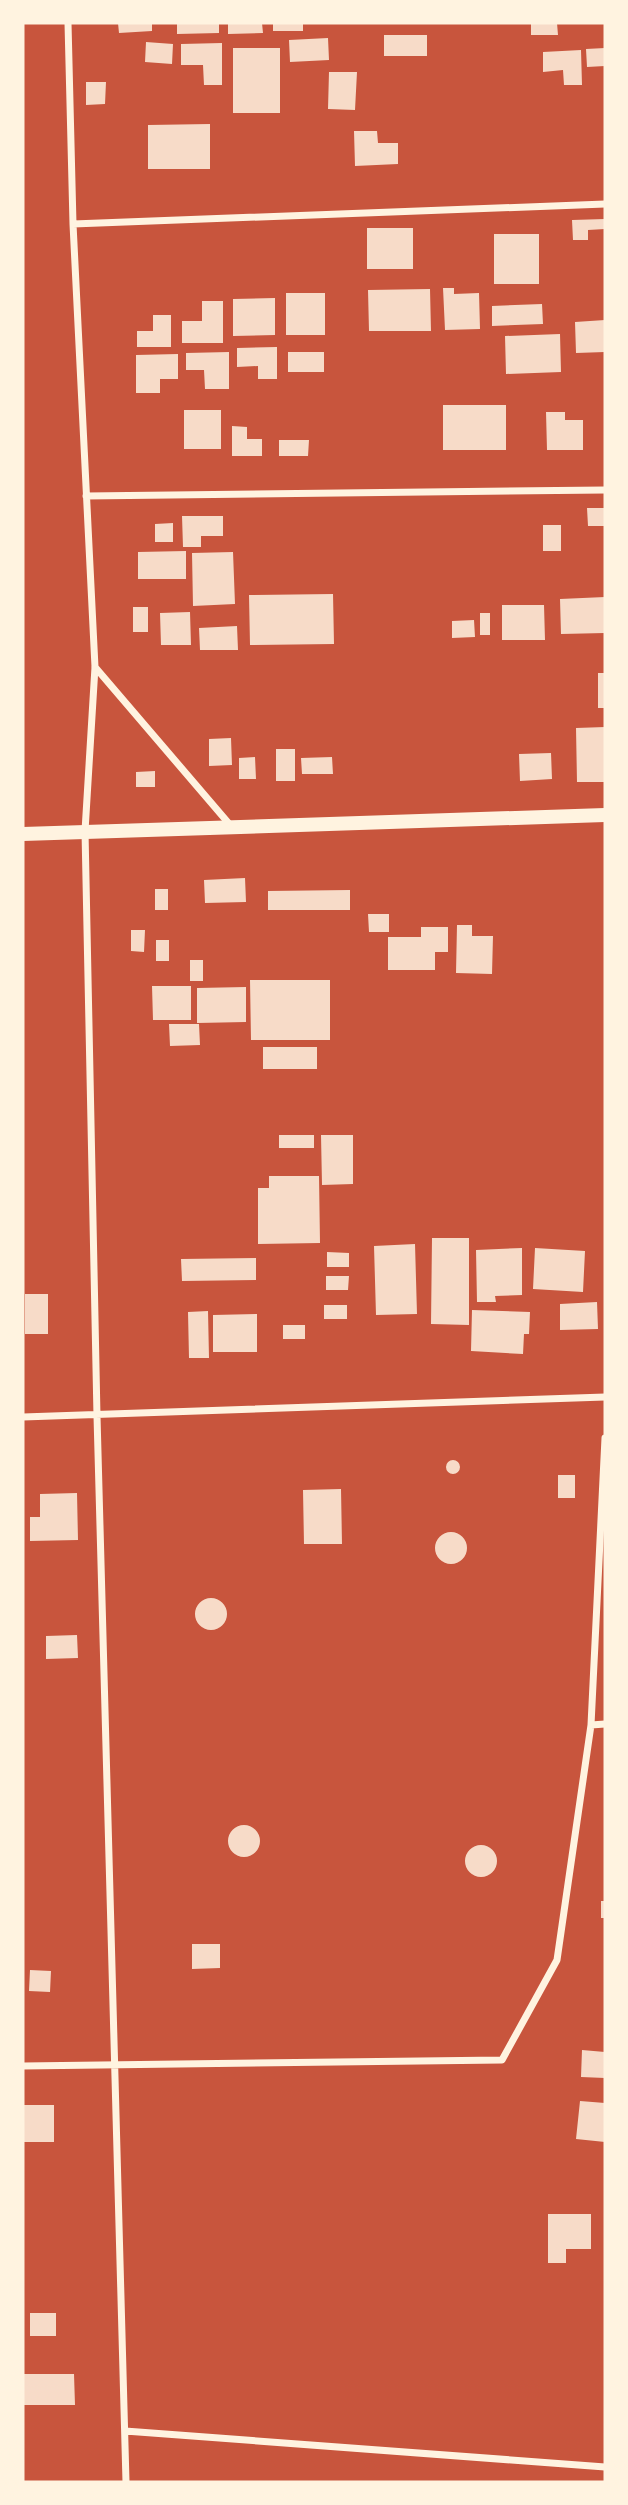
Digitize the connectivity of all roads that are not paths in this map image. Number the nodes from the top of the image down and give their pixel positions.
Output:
1 (68, 23) edge
2 (605, 204) edge
3 (74, 224) junction
4 (605, 490) edge
5 (86, 496) junction
6 (94, 667) junction
7 (605, 814) edge
8 (232, 827) junction
9 (85, 831) junction
10 (23, 834) edge
11 (605, 1398) edge
12 (97, 1416) junction
13 (23, 1417) edge
14 (605, 1438) edge
15 (605, 1724) edge
16 (591, 1726) junction
17 (116, 2064) junction
18 (23, 2066) edge
19 (125, 2431) junction
20 (605, 2467) edge
21 (126, 2482) edge

1 - 3 street
2 - 3 street
3 - 5 street
4 - 5 street
5 - 6 street
6 - 8 street
6 - 9 street
7 - 8 main road
8 - 9 main road
9 - 10 main road
9 - 12 street
11 - 12 street
12 - 13 street
12 - 17 street
14 - 16 street
15 - 16 street
16 - 17 street
17 - 18 street
17 - 19 street
19 - 20 street
19 - 21 street

